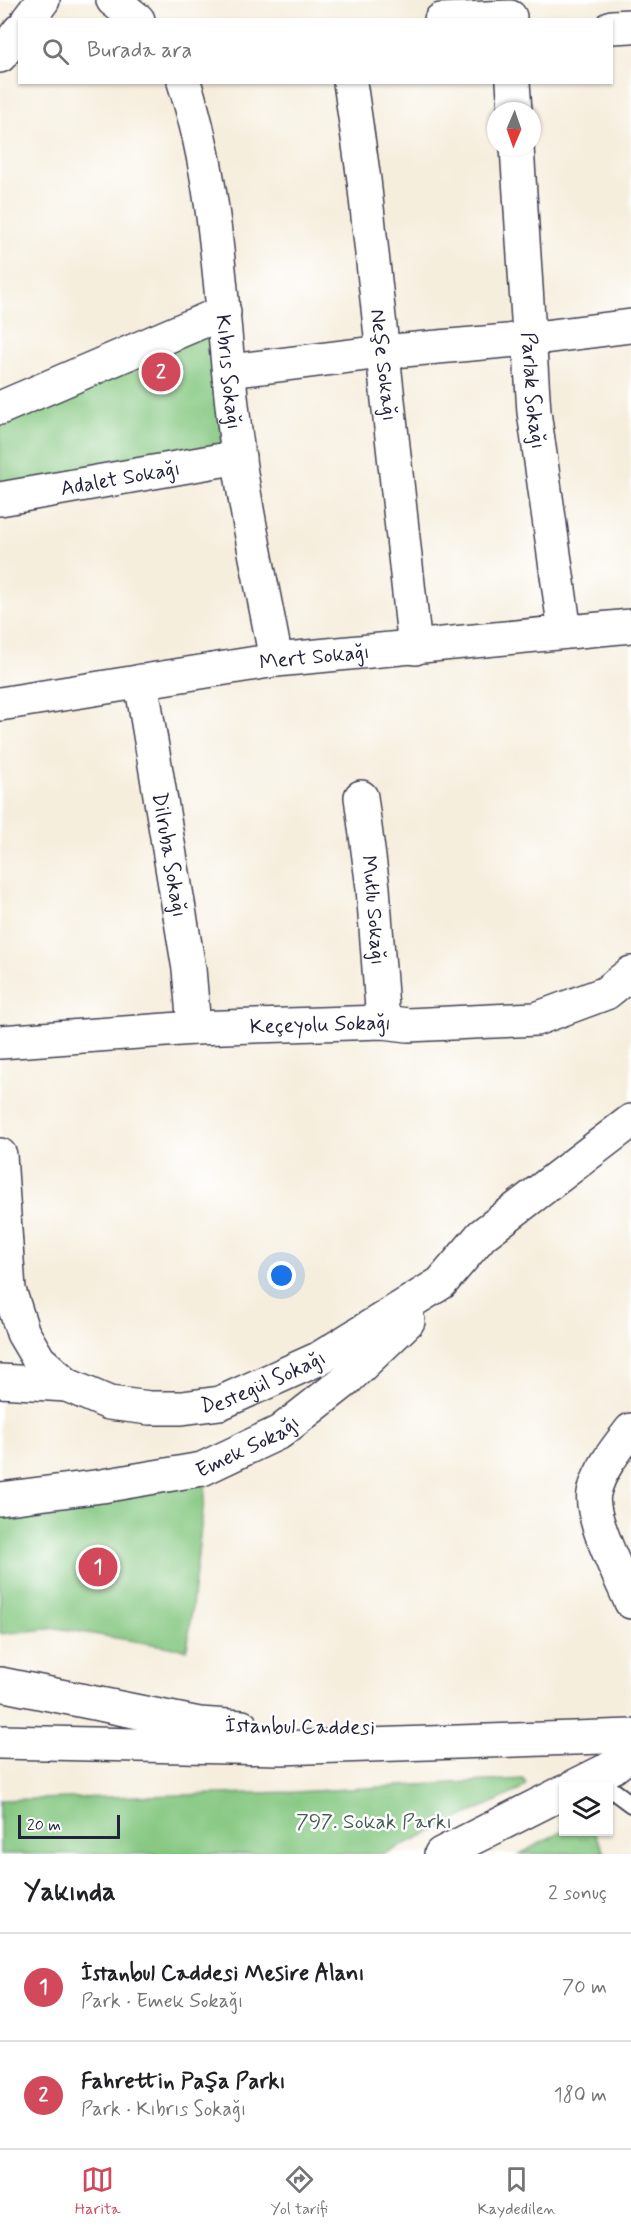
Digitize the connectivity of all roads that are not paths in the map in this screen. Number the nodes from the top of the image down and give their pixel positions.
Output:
1 (43, 0) edge
2 (113, 0) edge
3 (510, 12) edge
4 (30, 18) edge
5 (136, 18) edge
6 (458, 18) edge
7 (631, 26) edge
8 (613, 27) edge
9 (18, 33) edge
10 (0, 56) edge
11 (185, 84) edge
12 (350, 84) edge
13 (513, 84) edge
14 (514, 102) edge
15 (518, 156) edge
16 (224, 312) junction
17 (631, 326) edge
18 (528, 339) junction
19 (382, 352) junction
20 (229, 371) junction
21 (0, 408) edge
22 (239, 457) junction
23 (0, 499) edge
24 (631, 626) edge
25 (565, 632) junction
26 (415, 648) junction
27 (276, 660) junction
28 (141, 681) junction
29 (0, 705) edge
30 (361, 797) dead end
31 (631, 973) edge
32 (383, 1022) junction
33 (194, 1028) junction
34 (0, 1042) edge
35 (631, 1121) edge
36 (0, 1155) edge
37 (441, 1283) junction
38 (0, 1381) edge
39 (67, 1385) junction
40 (631, 1430) edge
41 (0, 1498) edge
42 (631, 1602) edge
43 (0, 1684) edge
44 (616, 1736) edge
45 (0, 1742) edge
46 (631, 1753) edge
47 (599, 1782) edge
48 (613, 1793) edge
49 (559, 1795) edge
50 (631, 1804) edge
51 (441, 1854) edge

1 - 4 street
2 - 5 street
3 - 6 street
7 - 8 street
9 - 10 street
11 - 16 street, Kıbrıs Sokağı
12 - 19 street, Neşe Sokağı
13 - 14 street
15 - 18 street, Parlak Sokağı
16 - 20 street, Kıbrıs Sokağı
16 - 21 street
17 - 18 street
18 - 19 street
18 - 25 street, Parlak Sokağı
19 - 20 street
19 - 26 street, Neşe Sokağı
20 - 22 street, Kıbrıs Sokağı
22 - 23 street, Adalet Sokağı
22 - 27 street, Kıbrıs Sokağı
24 - 25 street, Mert Sokağı
25 - 26 street, Mert Sokağı
26 - 27 street, Mert Sokağı
27 - 28 street, Mert Sokağı
28 - 29 street, Mert Sokağı
28 - 33 street, Dilruba Sokağı
30 - 32 street, Mutlu Sokağı
31 - 32 street, Keçeyolu Sokağı
32 - 33 street, Keçeyolu Sokağı
33 - 34 street, Keçeyolu Sokağı
35 - 37 street, Destegül Sokağı
36 - 39 street, Destegül Sokağı
37 - 39 street, Destegül Sokağı
37 - 41 street, Emek Sokağı
38 - 39 street
40 - 42 street
43 - 44 street, İstanbul Caddesi
44 - 45 street, İstanbul Caddesi
46 - 47 street
48 - 50 lane
49 - 51 street

